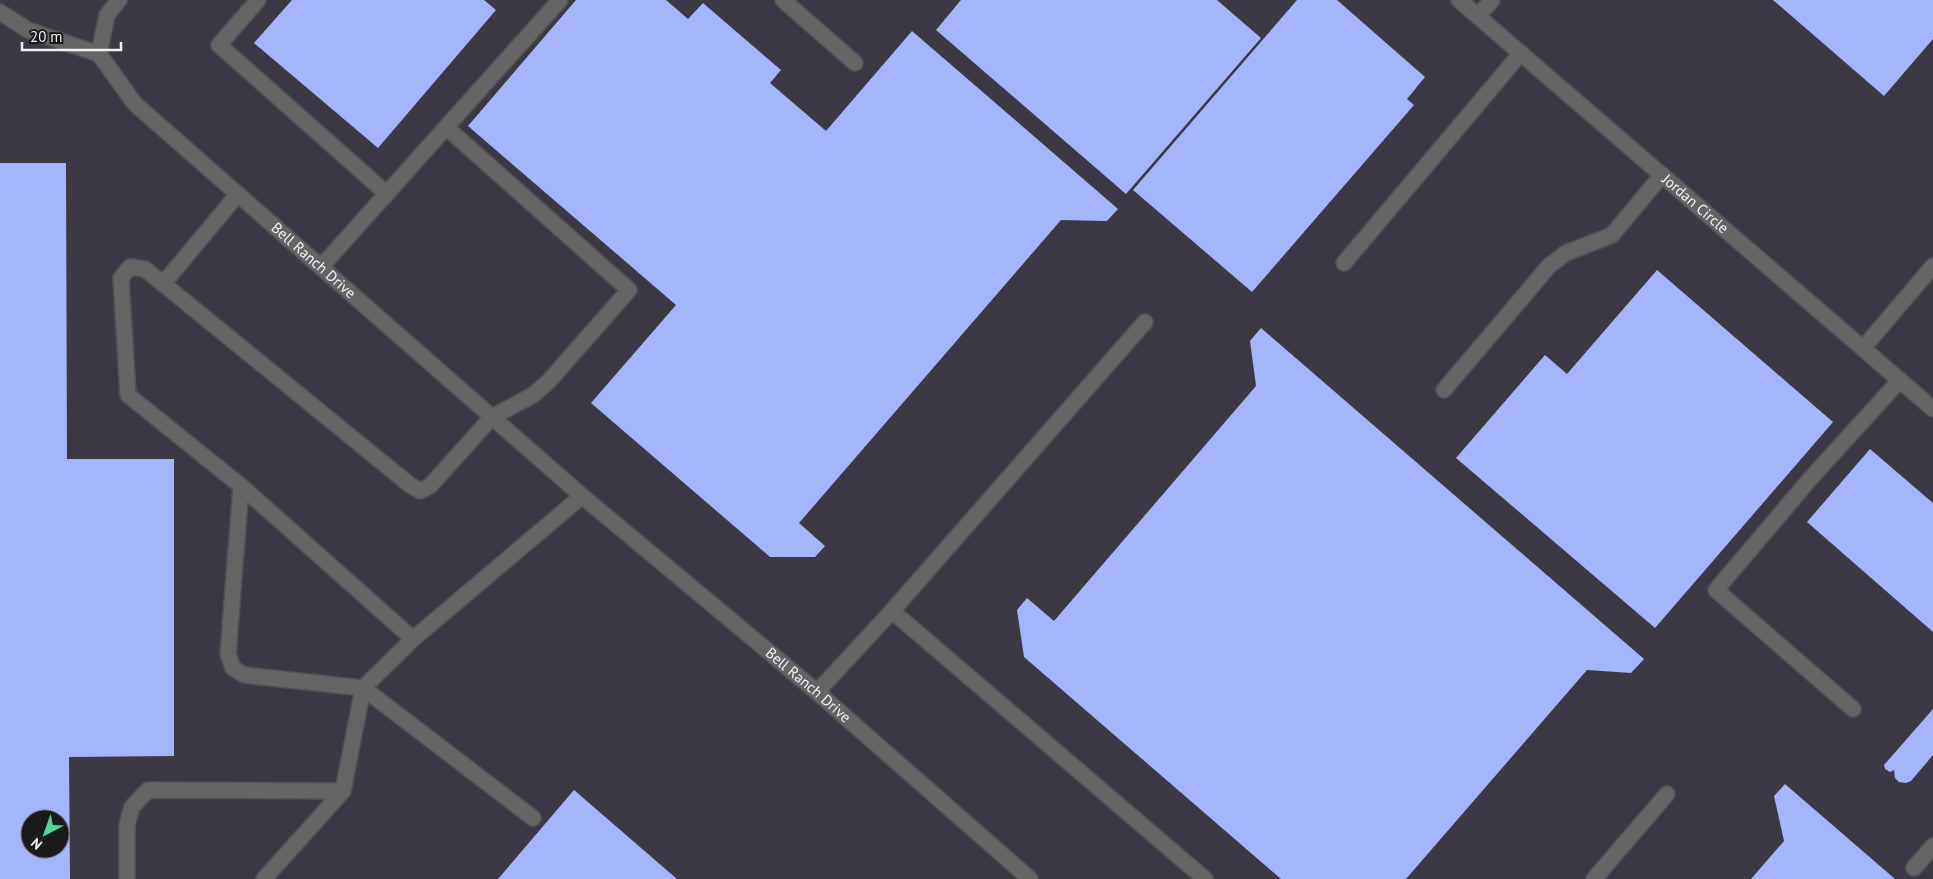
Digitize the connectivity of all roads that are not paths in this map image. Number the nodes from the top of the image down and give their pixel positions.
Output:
1 (120, 0) edge
2 (258, 0) edge
3 (560, 0) edge
4 (783, 0) edge
5 (1459, 0) edge
6 (1492, 0) edge
7 (0, 12) edge
8 (1478, 16) junction
9 (1520, 53) junction
10 (99, 54) junction
11 (855, 63) dead end
12 (447, 128) junction
13 (1662, 175) junction
14 (238, 194) junction
15 (387, 194) junction
16 (1344, 263) dead end
17 (1933, 266) edge
18 (321, 267) junction
19 (163, 284) junction
20 (1145, 322) dead end
21 (1863, 348) junction
22 (1900, 380) junction
23 (1444, 390) dead end
24 (1933, 409) edge
25 (492, 417) junction
26 (241, 486) junction
27 (582, 496) junction
28 (892, 611) junction
29 (413, 640) junction
30 (363, 688) junction
31 (817, 692) junction
32 (1853, 709) dead end
33 (342, 790) junction
34 (1667, 794) dead end
35 (533, 818) dead end
36 (1933, 846) edge
37 (1914, 868) dead end
38 (127, 879) edge
39 (264, 879) edge
40 (1030, 879) edge
41 (1204, 879) edge
42 (1594, 879) edge

1 - 10 street
2 - 15 street
3 - 12 street
4 - 11 street
5 - 8 street, Jordan Circle
6 - 8 street
7 - 10 street
8 - 9 street, Jordan Circle
9 - 13 street, Jordan Circle
9 - 16 street
10 - 14 street, Bell Ranch Drive
12 - 15 street
12 - 25 street
13 - 21 street, Jordan Circle
13 - 23 street
14 - 18 street, Bell Ranch Drive
14 - 19 street
15 - 18 street
17 - 21 street
18 - 25 street, Bell Ranch Drive
19 - 25 street
19 - 26 street
20 - 28 street
21 - 22 street, Jordan Circle
22 - 24 street, Jordan Circle
22 - 32 street
25 - 27 street, Bell Ranch Drive
26 - 29 street
26 - 30 street
27 - 29 street
27 - 31 street, Bell Ranch Drive
28 - 31 street
28 - 41 street
29 - 30 street
30 - 33 street
30 - 35 street
31 - 40 street, Bell Ranch Drive
33 - 38 street
33 - 39 street
34 - 42 street
36 - 37 street

